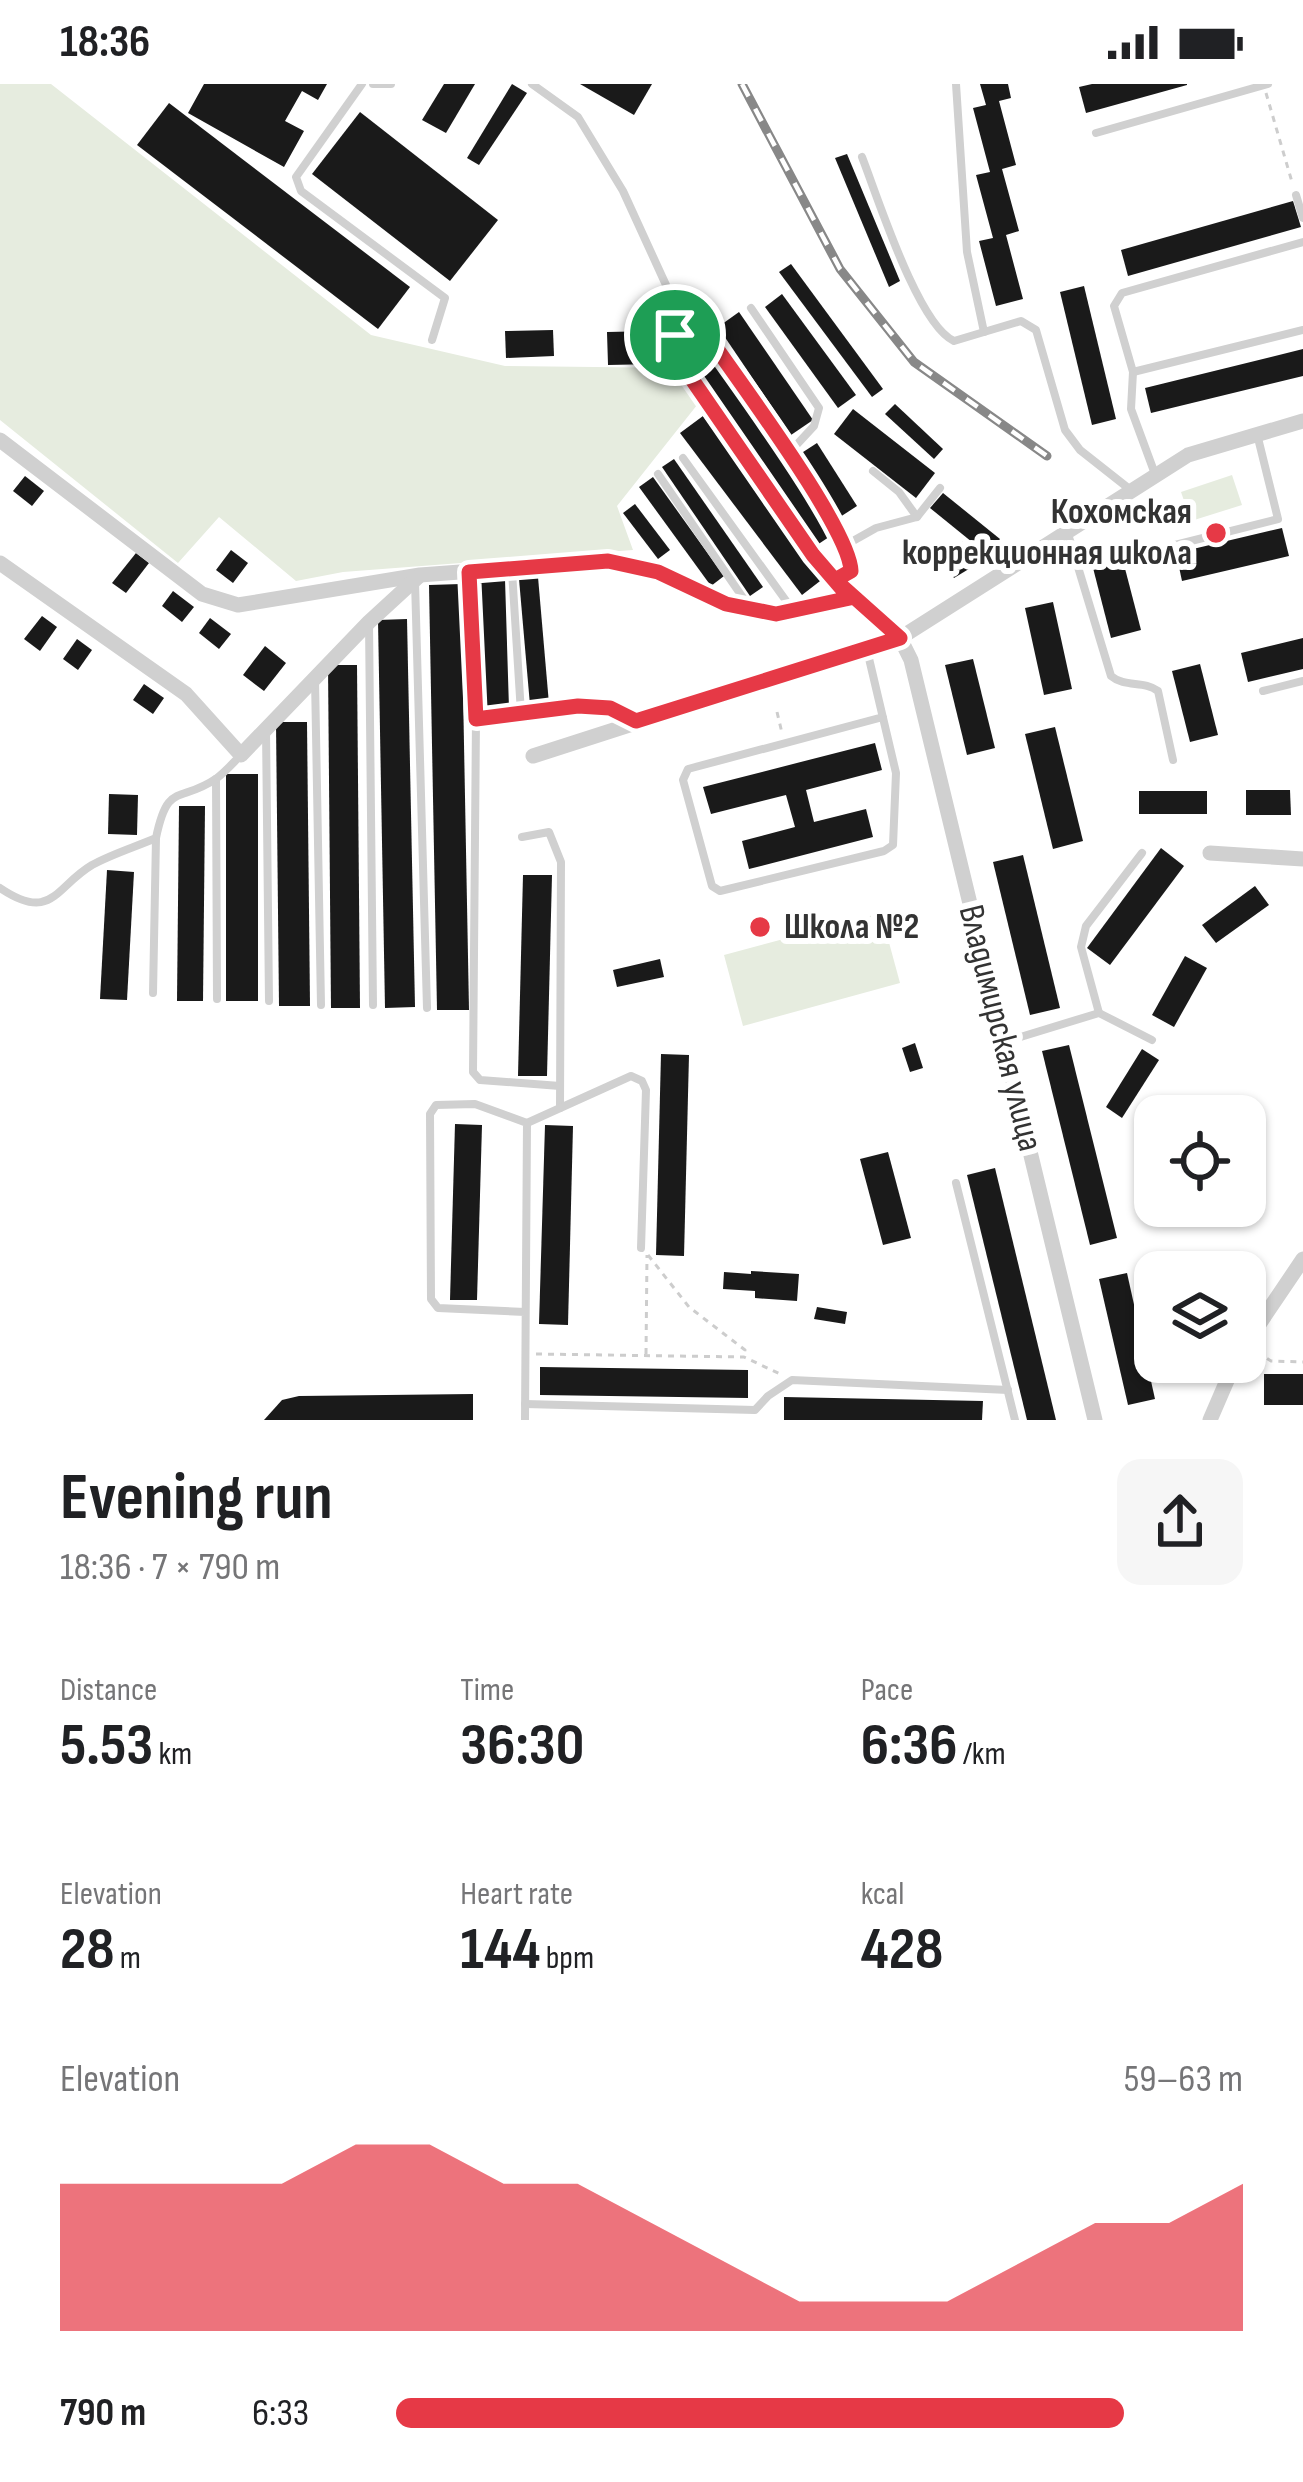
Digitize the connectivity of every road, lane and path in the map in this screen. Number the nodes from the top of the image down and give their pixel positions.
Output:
1 (362, 84) edge
2 (373, 84) edge
3 (391, 84) edge
4 (532, 84) edge
5 (956, 84) edge
6 (1266, 85) edge
7 (1096, 133) dead end
8 (862, 157) dead end
9 (1296, 195) joint
10 (1303, 218) edge
11 (1303, 242) edge
12 (751, 308) dead end
13 (1303, 330) edge
14 (984, 332) junction
15 (675, 335) junction
16 (432, 340) dead end
17 (1133, 372) junction
18 (1303, 421) edge
19 (1257, 433) junction
20 (0, 440) edge
21 (788, 454) junction
22 (683, 458) dead end
23 (873, 471) dead end
24 (658, 474) dead end
25 (1156, 476) junction
26 (940, 488) dead end
27 (1132, 490) junction
28 (917, 517) junction
29 (1068, 532) junction
30 (1175, 544) dead end
31 (844, 546) junction
32 (0, 563) edge
33 (512, 568) junction
34 (469, 572) junction
35 (417, 578) junction
36 (835, 580) junction
37 (850, 598) junction
38 (751, 609) junction
39 (793, 610) junction
40 (369, 622) junction
41 (900, 638) junction
42 (867, 650) junction
43 (315, 677) junction
44 (1303, 681) edge
45 (1263, 691) dead end
46 (776, 712) dead end
47 (521, 713) junction
48 (883, 717) junction
49 (476, 719) junction
50 (636, 721) junction
51 (266, 728) junction
52 (785, 743) junction
53 (241, 755) junction
54 (533, 757) dead end
55 (1173, 760) dead end
56 (216, 779) junction
57 (522, 837) dead end
58 (156, 838) junction
59 (1142, 853) dead end
60 (1210, 853) dead end
61 (1303, 859) edge
62 (0, 888) edge
63 (10, 895) junction
64 (0, 899) edge
65 (153, 992) dead end
66 (217, 999) dead end
67 (269, 1001) dead end
68 (321, 1005) dead end
69 (374, 1005) dead end
70 (427, 1008) dead end
71 (1100, 1013) junction
72 (1152, 1040) dead end
73 (1003, 1043) junction
74 (560, 1086) junction
75 (560, 1108) junction
76 (527, 1123) junction
77 (956, 1183) dead end
78 (644, 1251) junction
79 (1303, 1259) edge
80 (525, 1312) junction
81 (1266, 1314) edge
82 (525, 1354) junction
83 (646, 1356) junction
84 (744, 1357) junction
85 (1266, 1358) edge
86 (1303, 1362) edge
87 (793, 1380) junction
88 (1226, 1383) edge
89 (1008, 1390) junction
90 (525, 1404) junction
91 (755, 1415) edge
92 (525, 1420) edge
93 (1015, 1420) edge
94 (1095, 1420) edge
95 (1210, 1420) edge

1 - 16 lane
2 - 3 lane
4 - 15 lane
5 - 14 lane
6 - 7 lane
6 - 9 path
8 - 14 lane
9 - 10 lane
11 - 17 lane
12 - 21 lane
13 - 17 lane
14 - 27 lane
15 - 21 lane
15 - 36 lane
17 - 25 lane
18 - 19 street
19 - 25 street
19 - 30 lane
20 - 35 street
21 - 31 lane
22 - 39 lane
23 - 28 lane
24 - 38 lane
25 - 27 street
26 - 28 lane
27 - 29 street
28 - 31 lane
29 - 41 street
29 - 55 lane
31 - 36 lane
32 - 53 street
33 - 34 street
33 - 38 street
33 - 47 lane
34 - 35 street
34 - 49 lane
35 - 40 street
35 - 70 lane
36 - 37 lane
37 - 39 street
37 - 41 street
38 - 39 street
40 - 43 street
40 - 69 lane
41 - 42 street
41 - 73 street, Владимирская улица
42 - 48 lane
42 - 50 street
43 - 51 street
43 - 68 lane
44 - 45 lane
46 - 52 path
47 - 49 lane
47 - 50 lane
48 - 52 lane
48 - 52 lane
49 - 74 lane
50 - 54 street
51 - 53 street
51 - 67 lane
53 - 56 lane
56 - 58 lane
56 - 66 lane
57 - 74 lane
58 - 63 lane
58 - 65 lane
59 - 71 lane
60 - 61 street
62 - 63 lane
63 - 64 lane
71 - 72 lane
71 - 73 lane
73 - 94 street, Владимирская улица
74 - 75 lane
75 - 76 lane
75 - 78 lane
76 - 80 lane
76 - 80 lane
77 - 89 lane
78 - 83 path
78 - 84 path
79 - 81 street
80 - 82 lane
82 - 83 path
82 - 90 lane
83 - 84 path
84 - 87 path
85 - 86 path
87 - 89 lane
87 - 91 lane
88 - 95 street
89 - 93 lane
90 - 91 lane
90 - 92 lane

